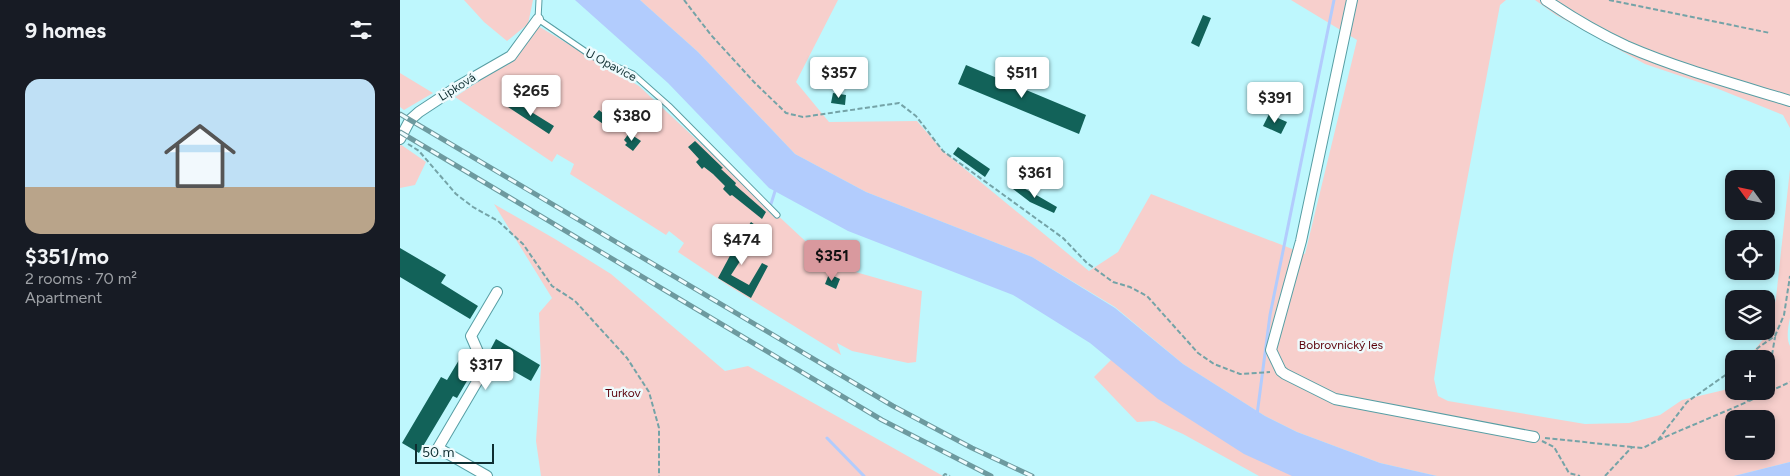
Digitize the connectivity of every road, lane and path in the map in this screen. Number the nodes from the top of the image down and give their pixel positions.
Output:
1 (539, 0) edge
2 (684, 0) edge
3 (1352, 0) edge
4 (1546, 0) edge
5 (1609, 0) edge
6 (1618, 1) edge
7 (538, 19) junction
8 (1770, 33) dead end
9 (1790, 100) edge
10 (403, 141) edge
11 (777, 215) dead end
12 (1790, 276) edge
13 (497, 292) dead end
14 (1775, 336) edge
15 (1769, 340) edge
16 (1755, 350) edge
17 (1281, 371) junction
18 (1725, 375) edge
19 (1790, 382) edge
20 (1747, 402) joint
21 (1534, 437) junction
22 (1658, 440) junction
23 (1632, 448) junction
24 (487, 476) edge
25 (659, 476) edge
26 (943, 476) edge
27 (950, 476) edge
28 (1580, 476) edge
29 (1604, 476) edge

1 - 7 lane
2 - 17 path
3 - 17 street
4 - 9 street
5 - 6 path
6 - 8 path
7 - 10 street, Lipková
7 - 11 lane, U Opavice
10 - 25 path
12 - 14 path
13 - 24 street
15 - 16 path
17 - 21 street
18 - 22 path
19 - 20 path
20 - 22 path
21 - 23 path
21 - 28 path
22 - 23 path
23 - 29 path
26 - 27 path

